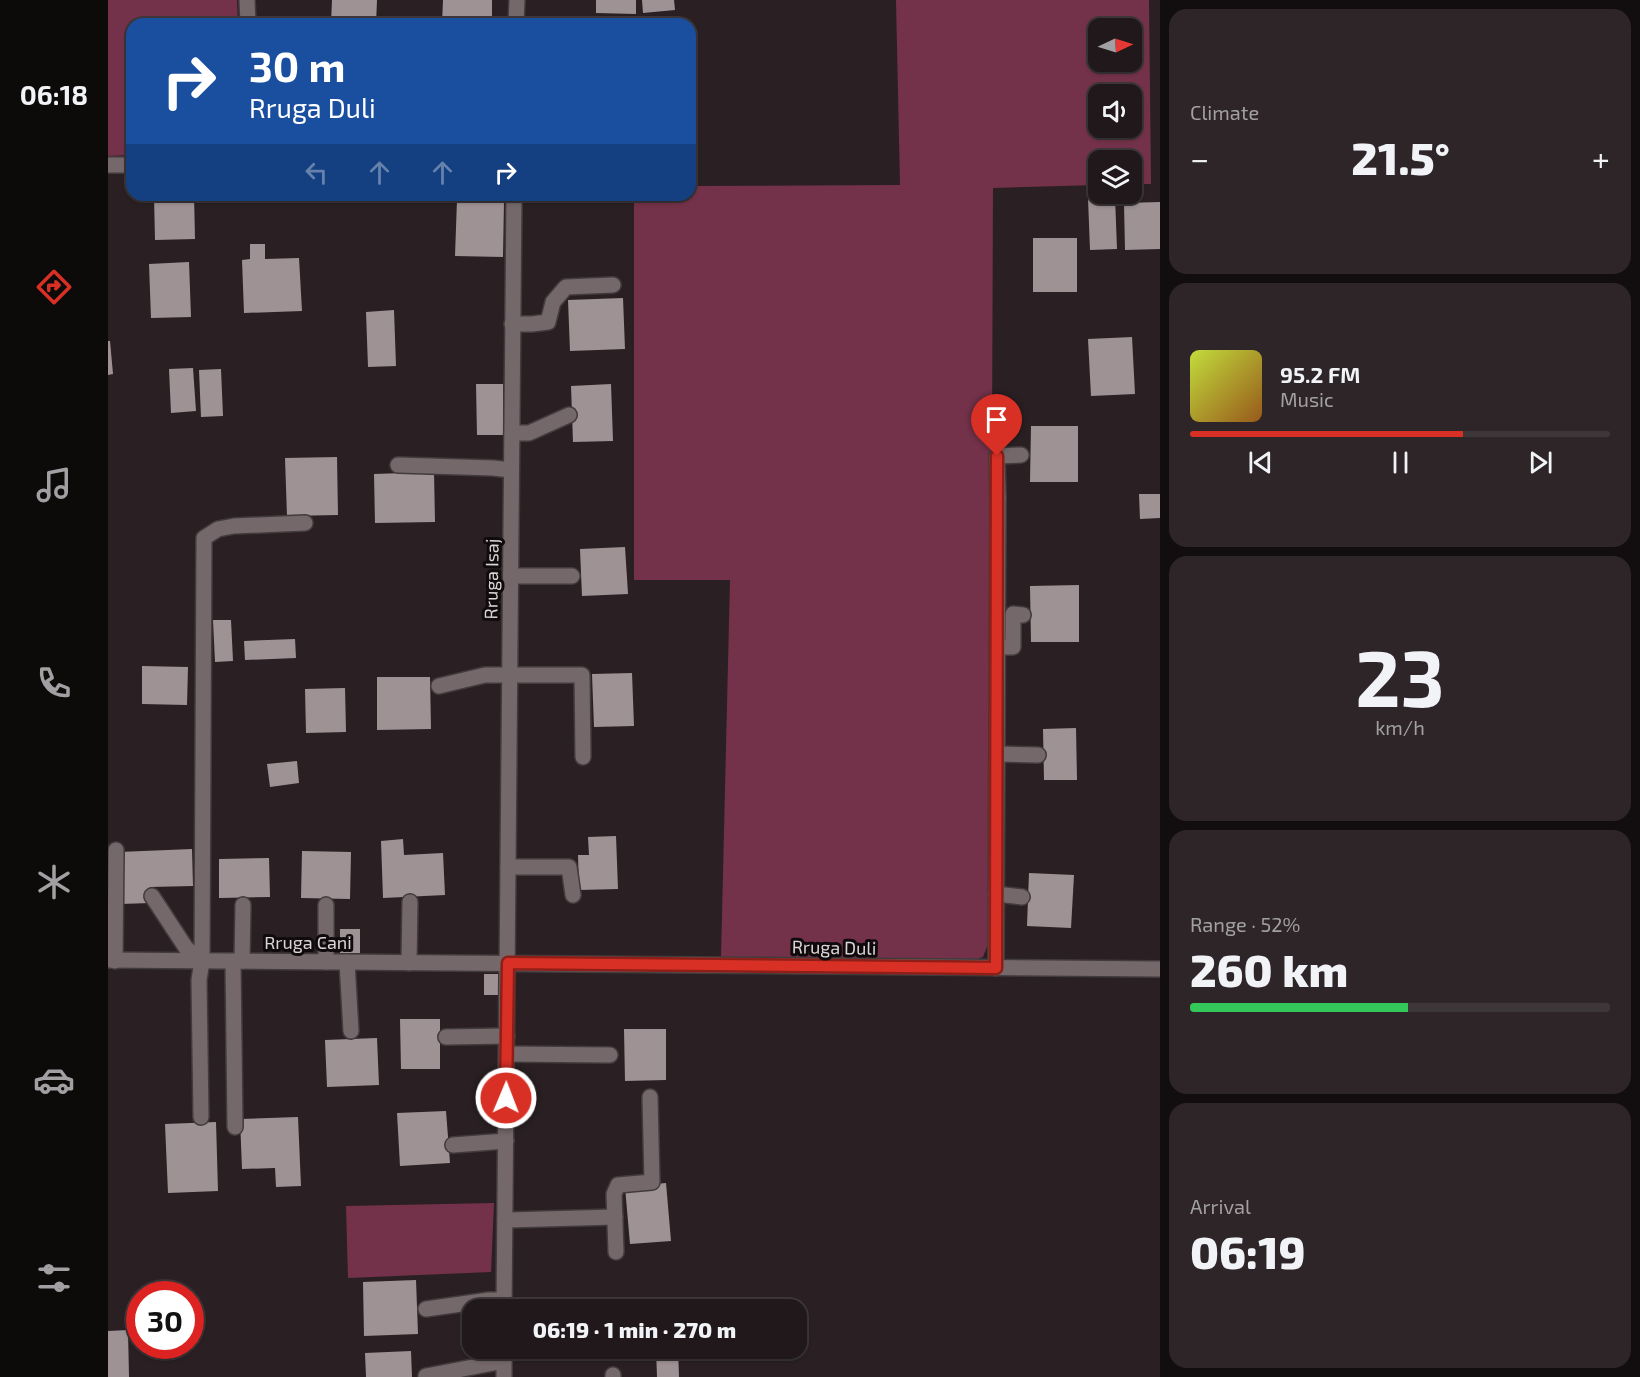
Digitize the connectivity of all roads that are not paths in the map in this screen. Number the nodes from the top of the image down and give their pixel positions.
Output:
1 (247, 0) edge
2 (516, 0) edge
3 (248, 18) edge
4 (516, 18) edge
5 (108, 165) edge
6 (126, 165) edge
7 (514, 201) edge
8 (613, 285) dead end
9 (512, 324) junction
10 (569, 415) dead end
11 (512, 433) junction
12 (1021, 455) dead end
13 (398, 465) dead end
14 (512, 471) junction
15 (305, 523) dead end
16 (510, 576) junction
17 (572, 576) dead end
18 (1023, 615) dead end
19 (998, 647) junction
20 (510, 675) junction
21 (439, 686) dead end
22 (997, 754) junction
23 (1038, 755) dead end
24 (583, 757) dead end
25 (116, 850) dead end
26 (508, 867) junction
27 (996, 894) junction
28 (573, 895) dead end
29 (152, 896) dead end
30 (1022, 897) dead end
31 (410, 902) dead end
32 (243, 905) dead end
33 (327, 905) dead end
34 (112, 961) edge
35 (202, 961) junction
36 (238, 961) junction
37 (326, 962) junction
38 (347, 962) junction
39 (409, 963) junction
40 (508, 963) junction
41 (996, 968) junction
42 (1160, 969) edge
43 (351, 1031) dead end
44 (507, 1036) junction
45 (446, 1037) dead end
46 (507, 1054) junction
47 (610, 1055) dead end
48 (650, 1097) dead end
49 (201, 1117) dead end
50 (235, 1127) dead end
51 (506, 1141) junction
52 (453, 1145) dead end
53 (615, 1217) junction
54 (505, 1221) junction
55 (616, 1252) dead end
56 (504, 1299) edge
57 (462, 1304) edge
58 (426, 1309) dead end
59 (504, 1362) edge
60 (466, 1372) edge
61 (426, 1376) edge

1 - 3 street
2 - 4 street
5 - 6 street
7 - 9 street, Rruga Isaj
8 - 9 street
9 - 11 street, Rruga Isaj
10 - 11 street
11 - 14 street, Rruga Isaj
12 - 19 street
13 - 14 street
14 - 16 street, Rruga Isaj
15 - 35 street
16 - 17 street
16 - 20 street, Rruga Isaj
18 - 19 street
19 - 22 street
20 - 21 street
20 - 24 street
20 - 26 street, Rruga Isaj
22 - 23 street
22 - 27 street
25 - 34 street
26 - 28 street
26 - 40 street, Rruga Isaj
27 - 30 street
27 - 41 street
29 - 35 street
31 - 39 street
32 - 36 street
33 - 37 street
34 - 35 street, Rruga Cani
35 - 36 street, Rruga Cani
35 - 49 street
36 - 37 street, Rruga Cani
36 - 50 street
37 - 38 street, Rruga Cani
38 - 39 street, Rruga Cani
38 - 43 street
39 - 40 street, Rruga Cani
40 - 41 street, Rruga Duli
40 - 44 street, Rruga Isaj
41 - 42 street, Rruga Duli
44 - 45 street
44 - 46 street, Rruga Isaj
46 - 47 street
46 - 51 street, Rruga Isaj
48 - 53 street
51 - 52 street
51 - 54 street, Rruga Isaj
53 - 54 street
53 - 55 street
54 - 56 street, Rruga Isaj
57 - 58 street
59 - 60 street
60 - 61 street

